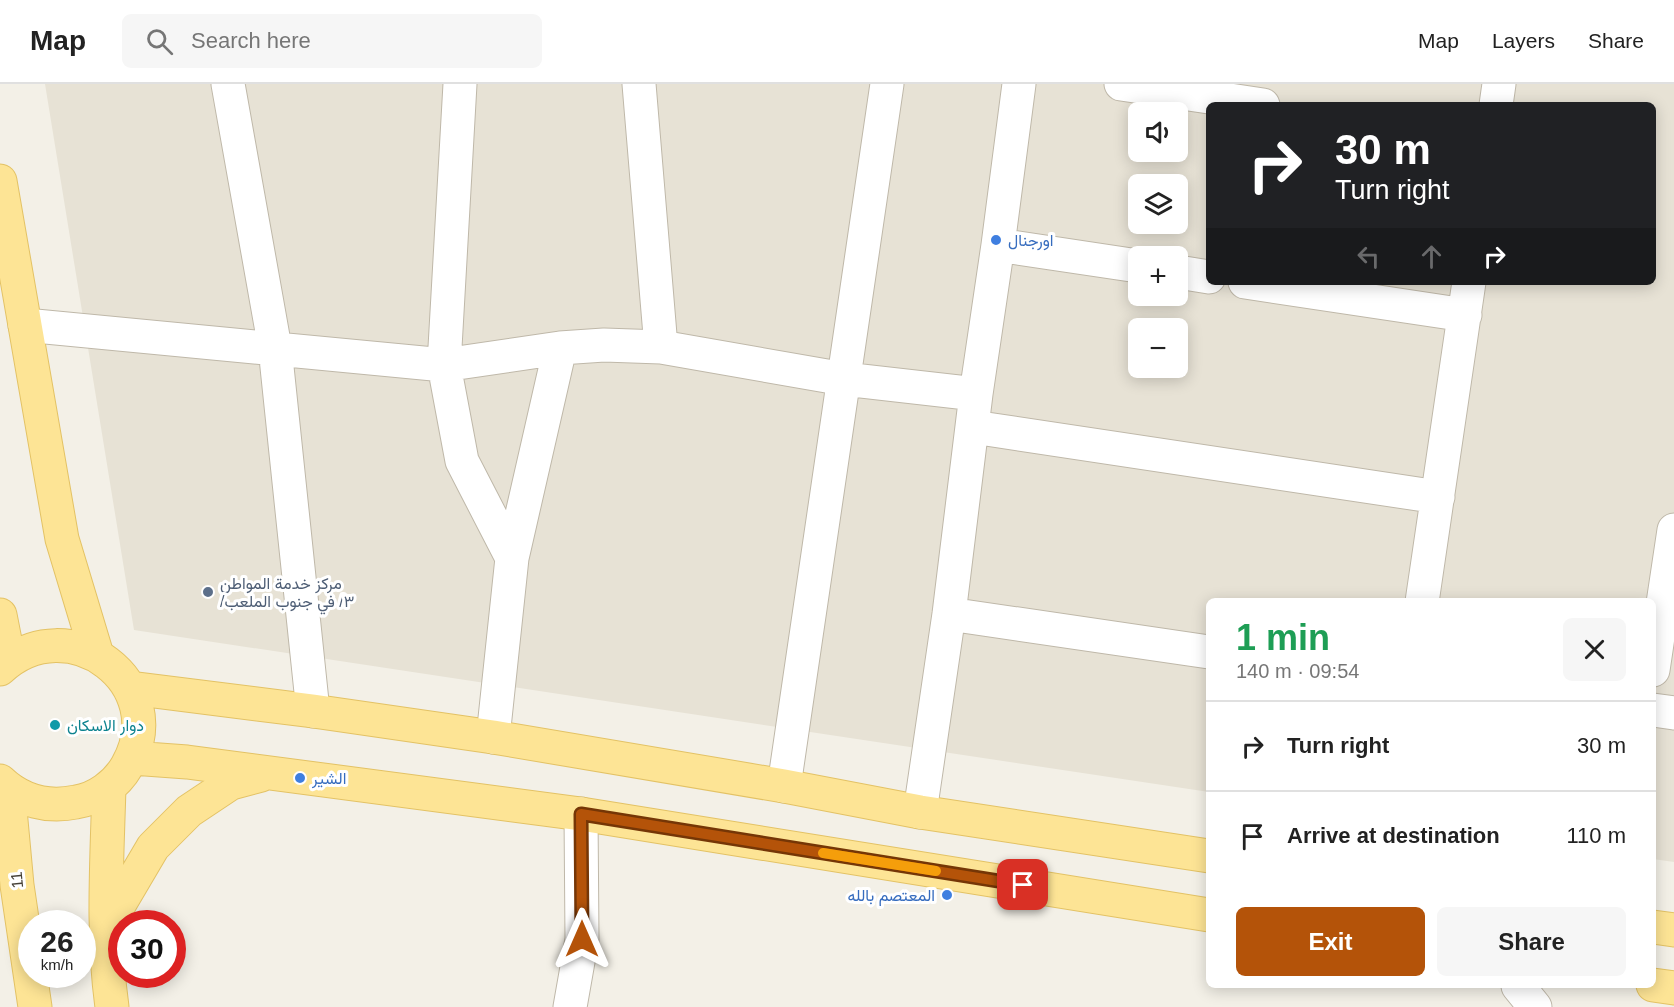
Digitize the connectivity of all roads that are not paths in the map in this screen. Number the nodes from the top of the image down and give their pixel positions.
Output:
1 (228, 84) edge
2 (460, 84) edge
3 (639, 84) edge
4 (887, 84) edge
5 (1019, 84) edge
6 (1121, 84) edge
7 (1499, 84) edge
8 (1243, 102) edge
9 (1496, 102) edge
10 (0, 181) edge
11 (998, 245) junction
12 (1128, 264) edge
13 (1188, 274) edge
14 (1206, 277) edge
15 (1265, 285) edge
16 (1469, 285) edge
17 (1464, 315) junction
18 (25, 325) junction
19 (661, 346) junction
20 (275, 348) junction
21 (560, 348) junction
22 (444, 365) junction
23 (844, 379) junction
24 (976, 394) junction
25 (973, 427) junction
26 (1438, 497) junction
27 (1674, 530) edge
28 (512, 558) junction
29 (1423, 598) edge
30 (949, 614) junction
31 (0, 615) edge
32 (1656, 650) edge
33 (1206, 652) edge
34 (97, 655) junction
35 (5, 665) edge
36 (130, 688) junction
37 (1656, 710) edge
38 (314, 711) junction
39 (1674, 713) edge
40 (493, 737) junction
41 (132, 758) junction
42 (268, 773) junction
43 (4, 784) edge
44 (784, 786) junction
45 (109, 787) junction
46 (920, 812) junction
47 (581, 814) junction
48 (1206, 856) edge
49 (0, 883) edge
50 (21, 910) edge
51 (1206, 915) edge
52 (18, 922) edge
53 (106, 925) junction
54 (1656, 927) edge
55 (1674, 930) edge
56 (1656, 985) edge
57 (32, 988) edge
58 (1520, 988) edge
59 (1674, 988) edge
60 (35, 1007) edge
61 (112, 1007) edge
62 (570, 1007) edge
63 (1535, 1007) edge

1 - 20 street
2 - 22 street
3 - 19 street
4 - 23 street
5 - 11 street
6 - 8 street
7 - 9 street
10 - 18 main road
11 - 12 street
11 - 24 street
13 - 14 street
15 - 17 street
16 - 17 street
17 - 26 street
18 - 20 street
18 - 34 main road
19 - 21 street
19 - 23 street
20 - 22 street
20 - 38 street
21 - 22 street
21 - 28 street
22 - 28 street
23 - 24 street
23 - 44 street
24 - 25 street
25 - 26 street
25 - 30 street
26 - 29 street
27 - 32 street
28 - 40 street
30 - 33 street
30 - 46 street
31 - 35 main road
34 - 35 main road
34 - 36 main road
36 - 38 main road
36 - 41 main road
37 - 39 street
38 - 40 main road
40 - 44 main road
41 - 42 main road
41 - 45 main road
42 - 47 main road
42 - 53 main road
43 - 45 main road
43 - 50 main road, 11
44 - 46 main road
45 - 53 main road
46 - 48 main road
47 - 51 main road
47 - 62 street
49 - 52 main road
53 - 61 main road
54 - 55 main road
56 - 59 main road
57 - 60 main road, 11
58 - 63 street

